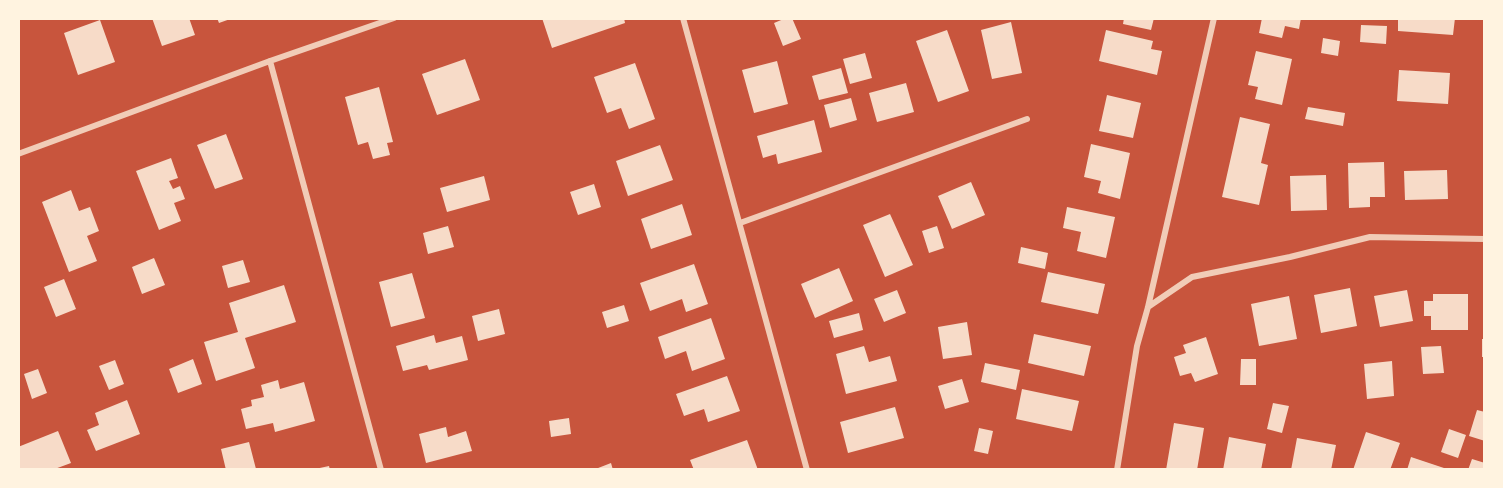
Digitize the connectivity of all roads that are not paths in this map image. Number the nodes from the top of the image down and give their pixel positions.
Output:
1 (394, 18) edge
2 (683, 18) edge
3 (1214, 18) edge
4 (270, 61) junction
5 (1027, 119) dead end
6 (18, 154) edge
7 (740, 224) junction
8 (1485, 239) edge
9 (1148, 307) junction
10 (381, 470) edge
11 (807, 470) edge
12 (1118, 470) edge

1 - 4 street
2 - 7 street
3 - 9 street
4 - 6 street
4 - 10 street
5 - 7 street
7 - 11 street
8 - 9 street
9 - 12 street

